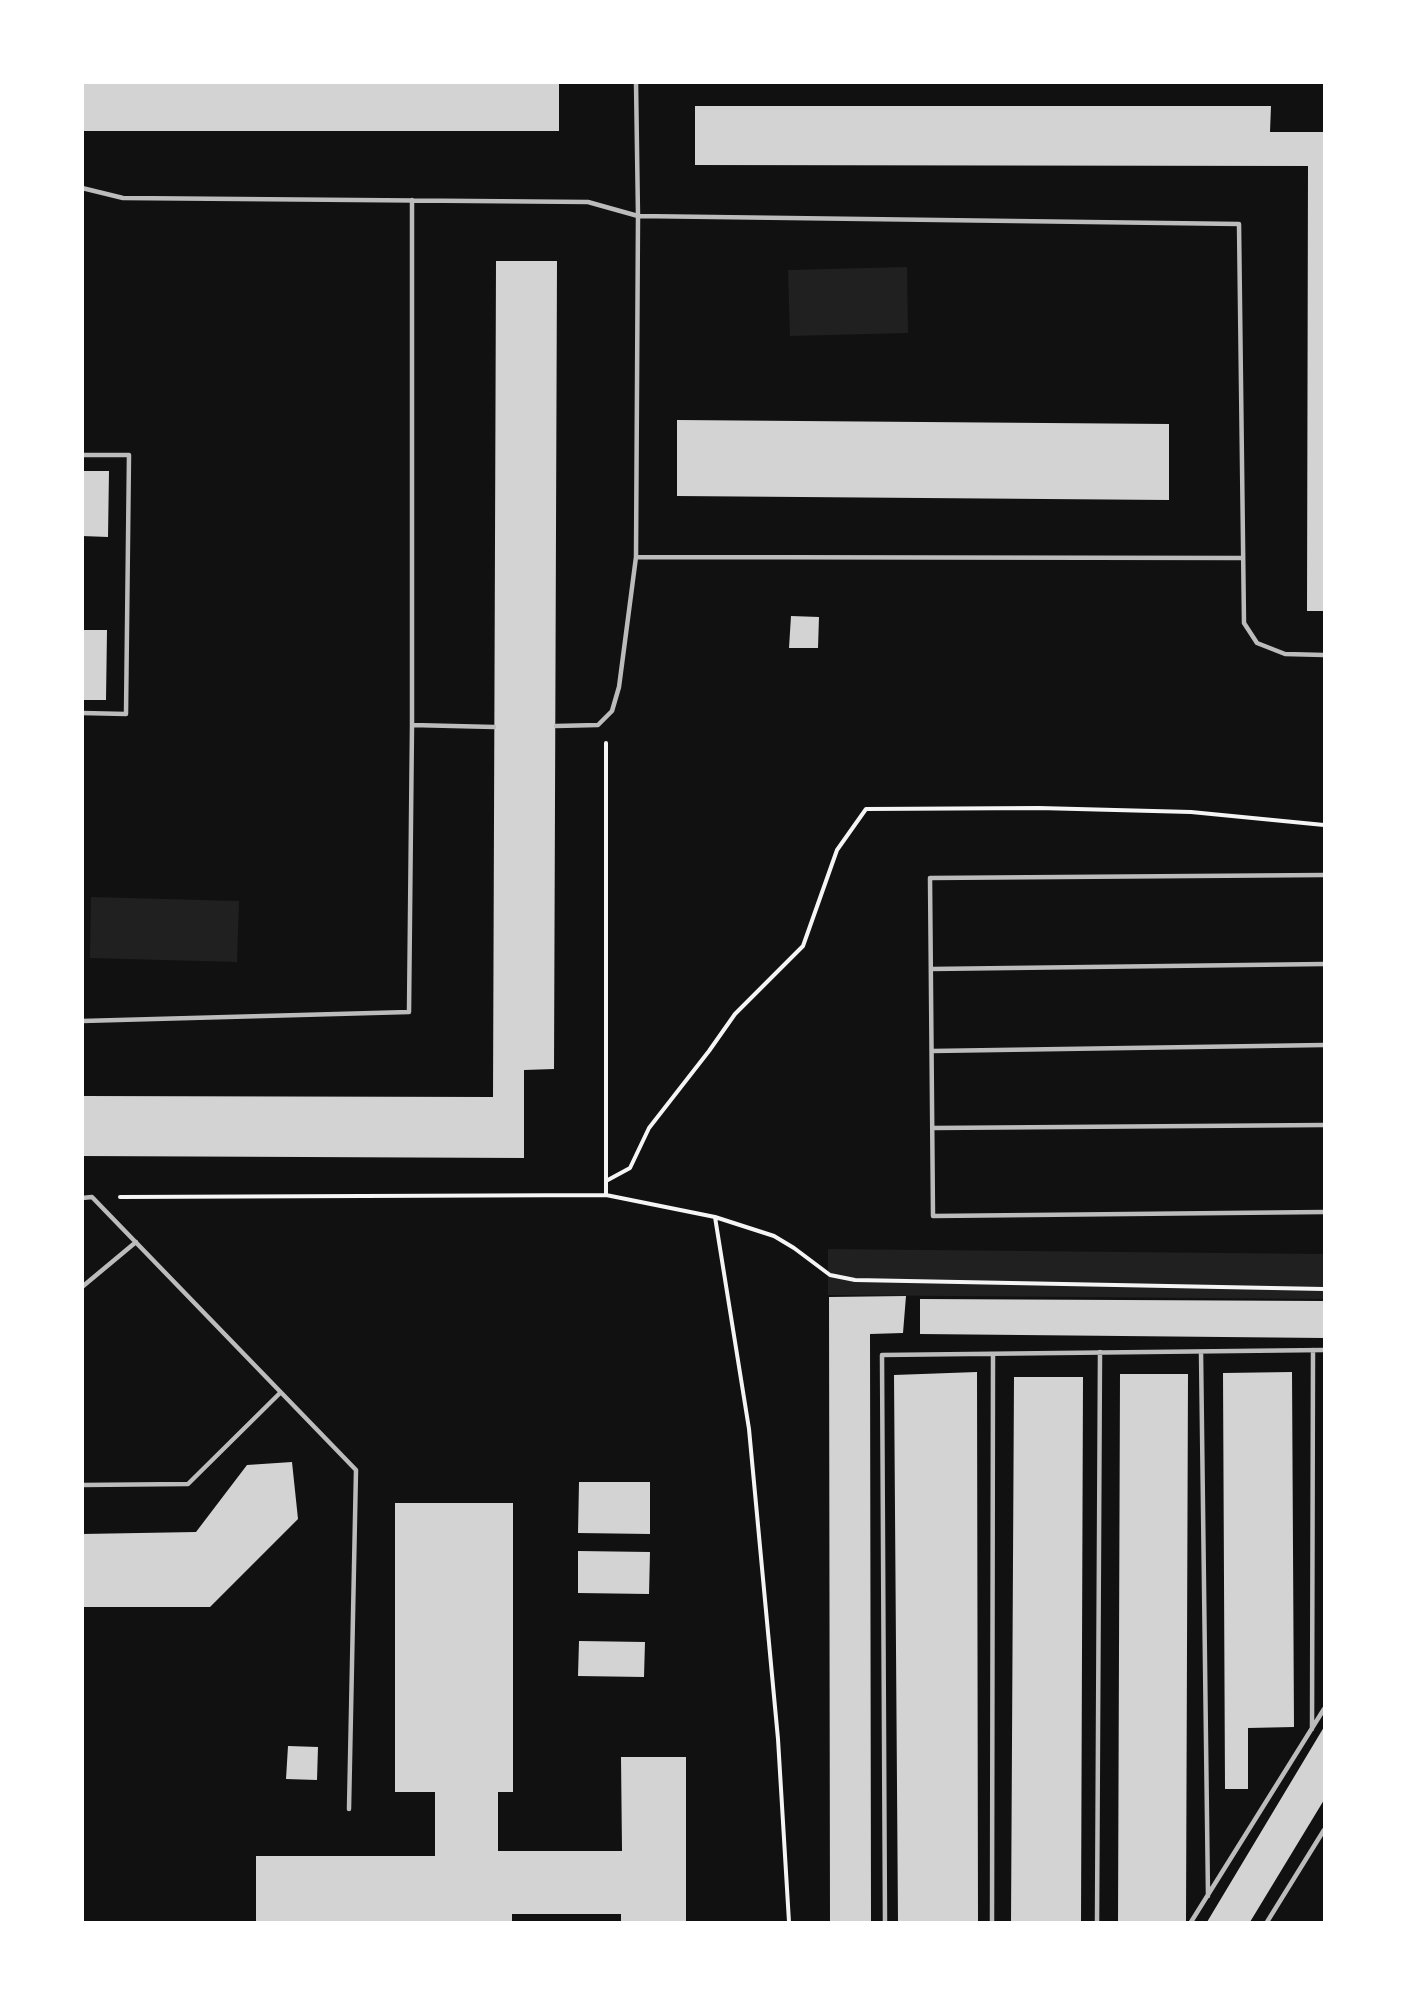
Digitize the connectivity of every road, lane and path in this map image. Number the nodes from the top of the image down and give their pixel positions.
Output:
1 (636, 82) edge
2 (82, 188) edge
3 (412, 200) junction
4 (638, 216) junction
5 (82, 455) edge
6 (636, 557) junction
7 (1242, 558) junction
8 (1324, 655) edge
9 (82, 713) edge
10 (606, 717) junction
11 (412, 725) junction
12 (556, 726) dead end
13 (494, 727) dead end
14 (1324, 874) edge
15 (1324, 964) edge
16 (931, 969) junction
17 (82, 1021) edge
18 (1324, 1045) edge
19 (932, 1051) junction
20 (1324, 1125) edge
21 (933, 1128) junction
22 (606, 1195) junction
23 (82, 1197) edge
24 (92, 1197) junction
25 (1324, 1212) edge
26 (715, 1217) junction
27 (136, 1242) junction
28 (82, 1287) edge
29 (1324, 1289) edge
30 (1313, 1350) junction
31 (1324, 1350) edge
32 (1100, 1352) junction
33 (1201, 1352) junction
34 (993, 1354) junction
35 (280, 1393) junction
36 (82, 1485) edge
37 (1324, 1709) edge
38 (1312, 1729) junction
39 (349, 1809) dead end
40 (1324, 1830) edge
41 (1208, 1896) junction
42 (789, 1923) edge
43 (885, 1923) edge
44 (992, 1923) edge
45 (1097, 1923) edge
46 (1191, 1923) edge
47 (1267, 1923) edge

1 - 4 lane
2 - 3 lane
3 - 4 lane
3 - 11 lane
4 - 6 lane
4 - 7 lane
5 - 9 lane
6 - 7 lane
6 - 10 lane
7 - 8 lane
10 - 12 lane
10 - 22 path
11 - 13 lane
11 - 17 lane
14 - 16 lane
15 - 16 lane
16 - 19 lane
18 - 19 lane
19 - 21 lane
20 - 21 lane
21 - 25 lane
22 - 24 path
22 - 26 path
23 - 24 lane
24 - 27 lane
26 - 29 path
26 - 42 path
27 - 28 lane
27 - 35 lane
30 - 31 lane
30 - 33 lane
30 - 38 lane
32 - 33 lane
32 - 34 lane
32 - 45 lane
33 - 41 lane
34 - 43 lane
34 - 44 lane
35 - 36 lane
35 - 39 lane
37 - 38 lane
38 - 41 lane
40 - 47 lane
41 - 46 lane

